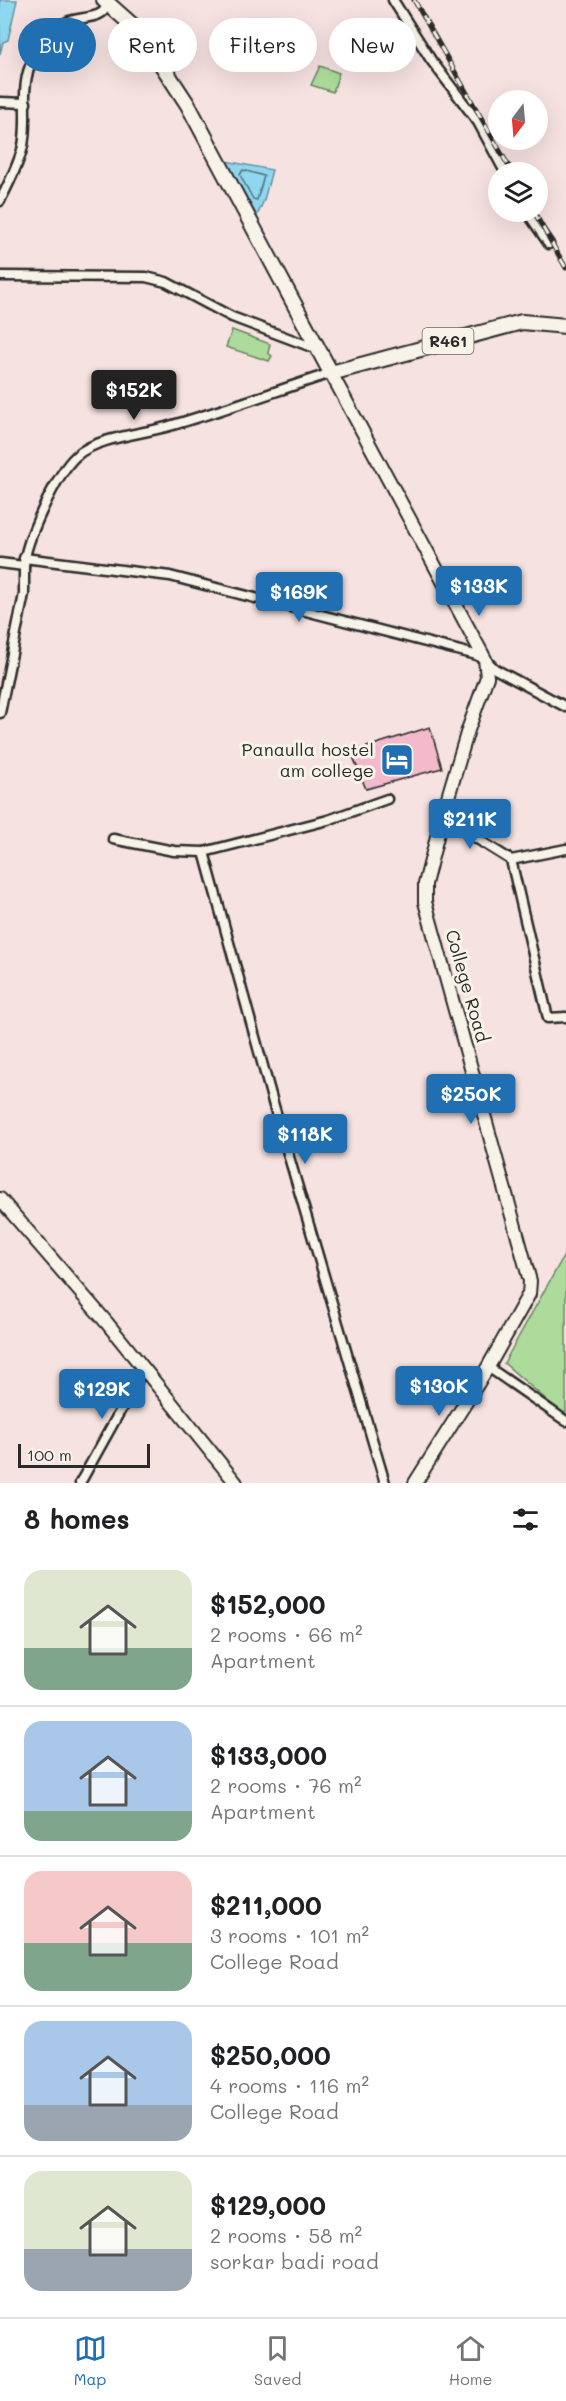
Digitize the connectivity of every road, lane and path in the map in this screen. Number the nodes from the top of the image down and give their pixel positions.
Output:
1 (393, 0) edge
2 (107, 2) edge
3 (0, 102) edge
4 (26, 103) junction
5 (500, 162) edge
6 (0, 201) edge
7 (534, 222) edge
8 (549, 244) dead end
9 (0, 276) edge
10 (566, 326) edge
11 (317, 349) junction
12 (331, 373) junction
13 (24, 562) junction
14 (0, 563) edge
15 (485, 659) junction
16 (566, 707) edge
17 (0, 713) edge
18 (387, 800) dead end
19 (442, 817) junction
20 (113, 839) dead end
21 (566, 849) edge
22 (204, 852) junction
23 (511, 860) junction
24 (566, 1017) edge
25 (0, 1199) edge
26 (488, 1367) junction
27 (144, 1368) junction
28 (566, 1421) edge
29 (80, 1483) edge
30 (236, 1483) edge
31 (385, 1483) edge
32 (416, 1483) edge

1 - 5 street
2 - 4 street
2 - 11 main road
3 - 4 street
4 - 6 street
7 - 8 street
9 - 11 street
10 - 12 main road, R461
11 - 12 main road
12 - 13 street
12 - 15 main road
13 - 14 street
13 - 15 street
13 - 17 street
15 - 16 street
15 - 19 main road
18 - 22 street
19 - 23 street
19 - 26 main road, College Road
20 - 22 street
21 - 23 street
22 - 31 street
23 - 24 street
25 - 27 main road
26 - 28 street
26 - 32 main road, College Road
27 - 29 street
27 - 30 main road

